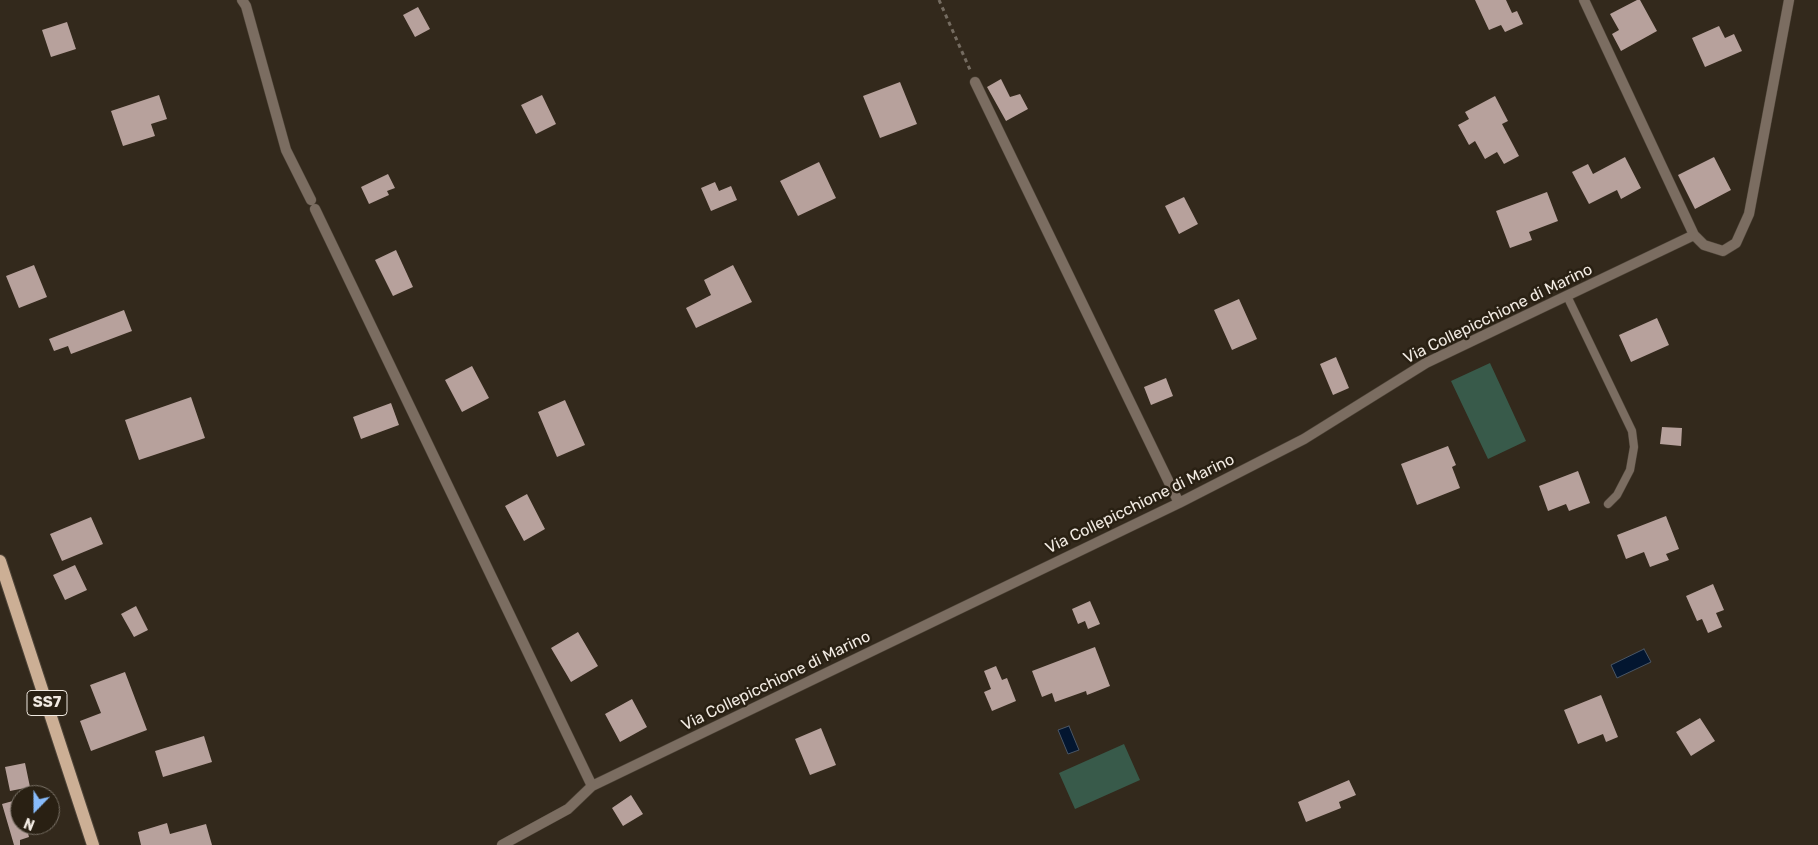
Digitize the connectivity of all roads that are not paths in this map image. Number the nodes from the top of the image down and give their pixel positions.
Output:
1 (242, 0) edge
2 (1584, 0) edge
3 (1789, 0) edge
4 (975, 82) road end
5 (1694, 235) junction
6 (1568, 296) junction
7 (1179, 503) junction
8 (1608, 504) dead end
9 (0, 561) edge
10 (592, 786) junction
11 (506, 844) edge
12 (93, 845) edge

1 - 10 street
2 - 5 street
3 - 5 street
4 - 7 street
5 - 6 street, Via Collepicchione di Marino
6 - 7 street, Via Collepicchione di Marino
6 - 8 lane
7 - 10 street, Via Collepicchione di Marino
9 - 12 main road, SS7
10 - 11 street

